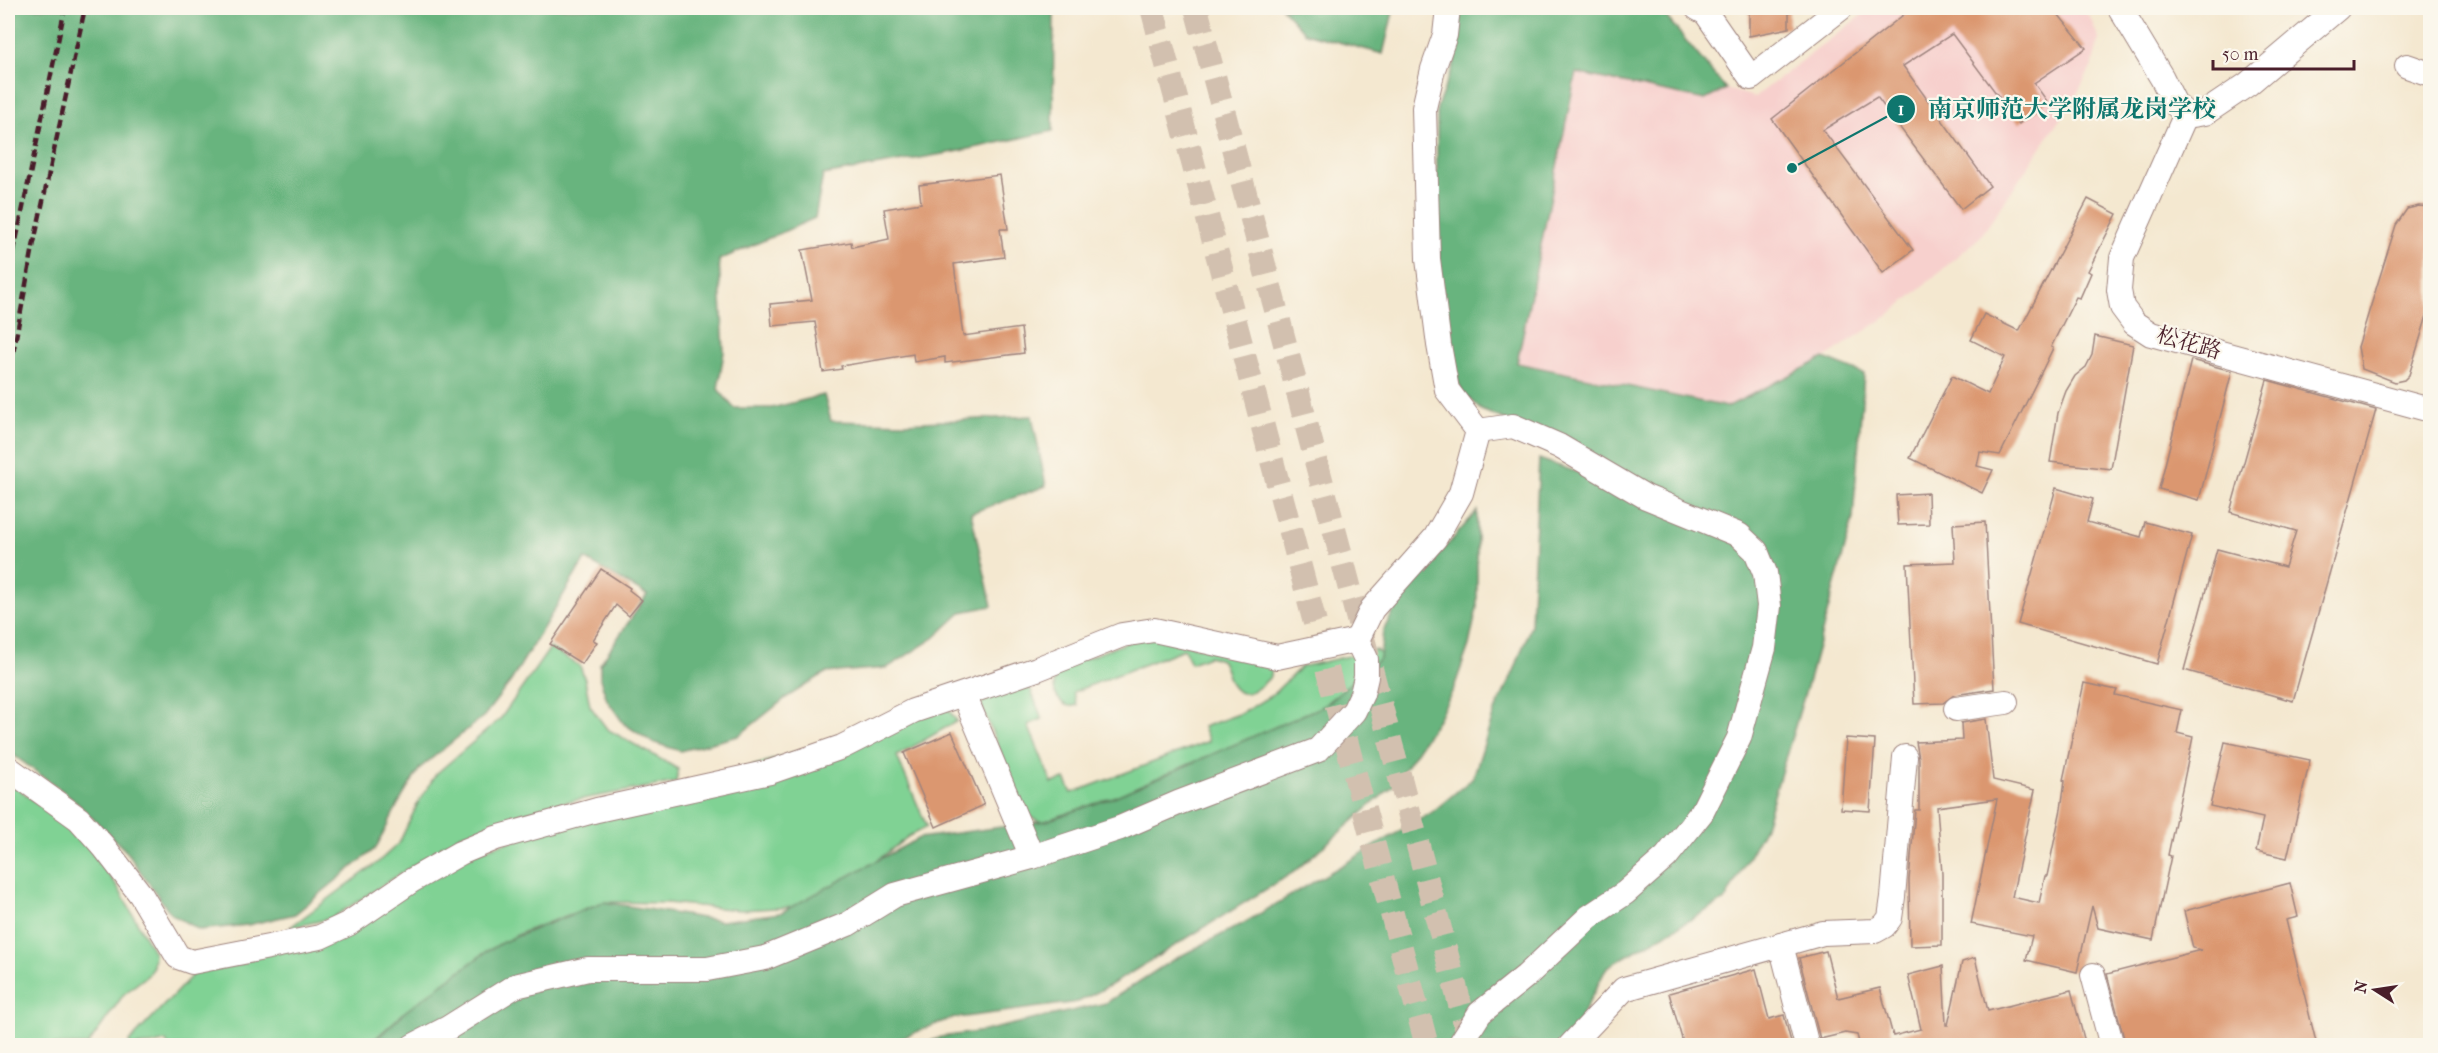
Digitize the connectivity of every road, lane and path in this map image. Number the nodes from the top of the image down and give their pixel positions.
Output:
1 (1448, 8) edge
2 (1697, 8) edge
3 (1841, 8) edge
4 (2120, 8) edge
5 (2338, 8) edge
6 (2407, 66) dead end
7 (2430, 74) edge
8 (2186, 114) junction
9 (2430, 410) edge
10 (1478, 432) junction
11 (1357, 640) junction
12 (964, 695) junction
13 (2006, 702) dead end
14 (1956, 709) dead end
15 (1905, 757) dead end
16 (8, 768) edge
17 (1032, 857) junction
18 (1781, 945) junction
19 (2093, 975) dead end
20 (413, 1046) edge
21 (1459, 1046) edge
22 (1570, 1046) edge
23 (1807, 1046) edge
24 (2112, 1046) edge

1 - 10 street
2 - 3 street
4 - 8 street
5 - 8 street
6 - 7 street
8 - 9 street, 松花路
10 - 11 street
10 - 21 street
11 - 12 street
11 - 17 street
12 - 16 street
12 - 17 street
13 - 14 street
15 - 18 street
17 - 20 street
18 - 22 street
18 - 23 street
19 - 24 street

